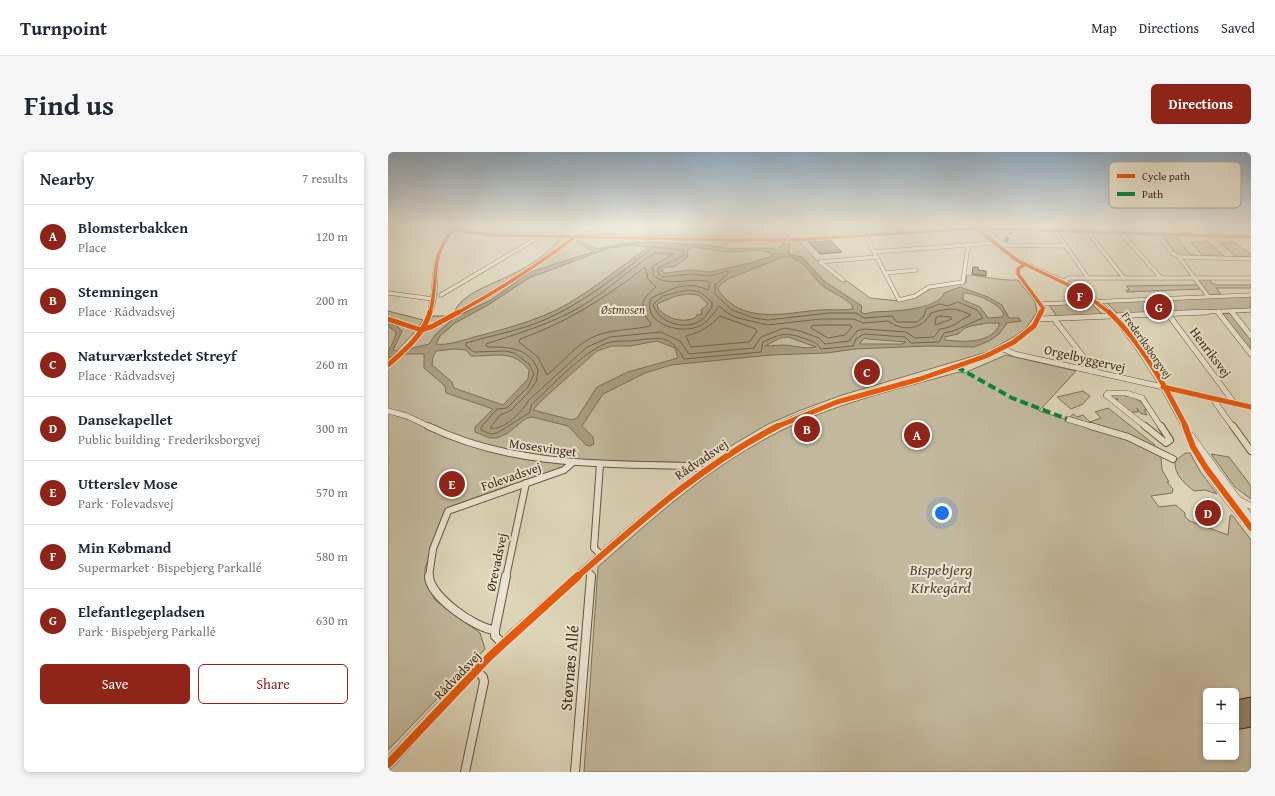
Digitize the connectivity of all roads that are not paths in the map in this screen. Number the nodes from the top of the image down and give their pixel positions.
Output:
1 (438, 254) edge
2 (509, 254) edge
3 (875, 254) edge
4 (967, 254) edge
5 (1013, 254) edge
6 (1071, 254) edge
7 (1105, 254) edge
8 (1140, 254) edge
9 (1174, 254) edge
10 (877, 257) junction
11 (1179, 257) junction
12 (1251, 259) edge
13 (1025, 264) junction
14 (916, 270) dead end
15 (884, 273) junction
16 (1194, 277) junction
17 (1088, 278) junction
18 (1124, 278) junction
19 (1161, 278) junction
20 (1251, 278) edge
21 (843, 280) dead end
22 (1064, 281) junction
23 (388, 293) edge
24 (441, 295) dead end
25 (1251, 295) edge
26 (1208, 296) junction
27 (433, 299) junction
28 (1097, 301) junction
29 (1041, 304) junction
30 (1251, 310) edge
31 (1231, 311) junction
32 (1218, 312) junction
33 (1168, 314) junction
34 (1114, 316) junction
35 (1039, 319) junction
36 (1054, 319) junction
37 (1251, 336) edge
38 (1003, 349) junction
39 (1251, 354) edge
40 (388, 364) edge
41 (1091, 371) junction
42 (1163, 387) junction
43 (1214, 399) junction
44 (1235, 404) junction
45 (1251, 408) edge
46 (388, 410) edge
47 (1067, 418) dead end
48 (1187, 431) junction
49 (1166, 443) junction
50 (1157, 451) junction
51 (1251, 451) edge
52 (1173, 459) dead end
53 (572, 462) junction
54 (600, 464) junction
55 (702, 470) junction
56 (1215, 482) junction
57 (526, 483) junction
58 (1249, 510) edge
59 (1251, 519) edge
60 (1251, 528) edge
61 (601, 555) junction
62 (586, 568) junction
63 (495, 630) junction
64 (503, 644) junction
65 (476, 670) junction
66 (388, 764) edge
67 (465, 772) edge
68 (575, 772) edge

1 - 27 street
2 - 24 street
3 - 10 street
4 - 15 street
5 - 13 street, Frederiksborgvej
6 - 17 street
7 - 18 street
8 - 19 street
9 - 11 street
10 - 15 street
10 - 21 street
11 - 12 street
11 - 16 street
13 - 22 street, Frederiksborgvej
13 - 29 street
14 - 15 street
16 - 19 street
16 - 20 street
16 - 26 street
17 - 18 street
17 - 22 street
18 - 19 street
22 - 28 street, Frederiksborgvej
23 - 27 street
25 - 26 street
26 - 28 street
27 - 40 street
28 - 29 street
28 - 34 street, Frederiksborgvej
29 - 35 street
30 - 31 street
31 - 32 street
31 - 37 street
32 - 33 street
32 - 39 street
33 - 34 street
33 - 44 street, Henriksvej
34 - 36 street
34 - 42 street, Frederiksborgvej
35 - 36 street
35 - 38 street, Rådvadsvej
36 - 41 street
38 - 41 street, Orgelbyggervej
38 - 55 street, Rådvadsvej
41 - 42 street, Orgelbyggervej
42 - 43 street
42 - 48 street, Frederiksborgvej
43 - 44 street
43 - 51 street
44 - 45 street
46 - 53 street, Mosesvinget
47 - 50 street
48 - 56 street, Frederiksborgvej
48 - 58 street, Frederiksborgvej
49 - 49 street
49 - 50 street
50 - 52 street
53 - 54 street, Mosesvinget
53 - 57 street, Folevadsvej
54 - 55 street, Mosesvinget
54 - 61 street
55 - 61 street, Rådvadsvej
56 - 58 street
56 - 60 street, Frederiksborgvej
57 - 63 street, Ørevadsvej
57 - 63 street, Folevadsvej
58 - 59 street, Frederiksborgvej
61 - 62 street, Rådvadsvej
62 - 64 street, Rådvadsvej
62 - 68 street, Støvnæs Allé
63 - 64 street
64 - 65 street, Rådvadsvej
65 - 66 street, Rådvadsvej
65 - 67 street

